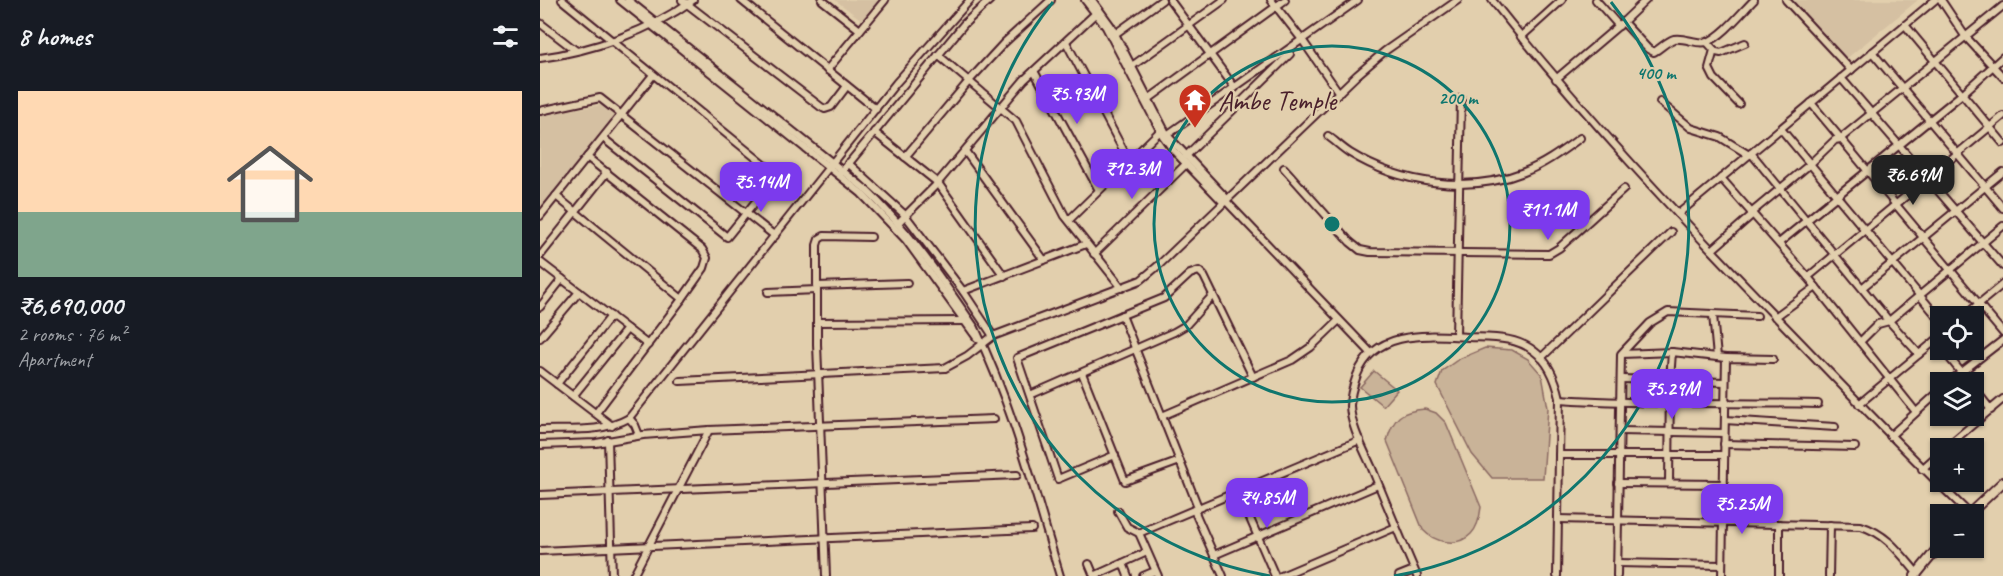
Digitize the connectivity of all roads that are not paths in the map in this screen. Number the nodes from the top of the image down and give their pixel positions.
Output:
1 (562, 0) edge
2 (620, 0) edge
3 (628, 0) edge
4 (741, 0) edge
5 (822, 0) edge
6 (885, 0) edge
7 (970, 0) edge
8 (990, 0) edge
9 (1052, 0) edge
10 (1086, 0) edge
11 (1162, 0) edge
12 (1170, 0) edge
13 (1224, 0) edge
14 (1271, 0) edge
15 (1285, 0) edge
16 (1358, 0) edge
17 (1458, 0) edge
18 (1492, 0) edge
19 (1562, 0) edge
20 (1596, 0) edge
21 (1646, 0) edge
22 (1754, 0) edge
23 (1786, 0) edge
24 (1935, 0) edge
25 (1941, 0) edge
26 (2000, 0) edge
27 (688, 1) edge
28 (1095, 1) edge
29 (2003, 5) edge
30 (1275, 7) junction
31 (1096, 13) junction
32 (540, 22) edge
33 (653, 23) junction
34 (1621, 24) junction
35 (1905, 25) junction
36 (1189, 26) junction
37 (860, 30) junction
38 (1115, 34) junction
39 (1965, 36) junction
40 (1521, 37) junction
41 (611, 40) junction
42 (1303, 41) junction
43 (1066, 42) junction
44 (1707, 42) junction
45 (1745, 44) dead end
46 (575, 50) junction
47 (1714, 50) junction
48 (1872, 52) junction
49 (938, 55) junction
50 (1209, 56) junction
51 (2003, 57) edge
52 (540, 58) edge
53 (1935, 61) junction
54 (1993, 65) junction
55 (1132, 66) junction
56 (828, 70) junction
57 (1851, 70) junction
58 (1034, 71) junction
59 (653, 75) junction
60 (2003, 77) edge
61 (1841, 78) junction
62 (1556, 79) junction
63 (969, 81) junction
64 (847, 86) junction
65 (1234, 88) junction
66 (1902, 88) junction
67 (1339, 93) junction
68 (1962, 94) junction
69 (1150, 98) junction
70 (1461, 98) dead end
71 (1660, 102) dead end
72 (1739, 104) dead end
73 (1811, 104) junction
74 (1001, 108) junction
75 (876, 109) junction
76 (540, 111) edge
77 (1872, 113) junction
78 (622, 114) junction
79 (2003, 116) edge
80 (1929, 121) junction
81 (1990, 127) junction
82 (1781, 129) junction
83 (1160, 130) junction
84 (874, 132) junction
85 (1167, 135) junction
86 (1328, 136) dead end
87 (603, 138) junction
88 (1580, 138) dead end
89 (1840, 139) junction
90 (2003, 144) edge
91 (1899, 146) junction
92 (965, 151) junction
93 (1750, 154) junction
94 (1957, 154) junction
95 (1186, 156) junction
96 (587, 157) junction
97 (905, 157) junction
98 (1129, 161) junction
99 (848, 164) junction
100 (1186, 164) junction
101 (1810, 164) junction
102 (831, 165) junction
103 (1284, 168) dead end
104 (1868, 171) junction
105 (606, 172) junction
106 (2003, 172) edge
107 (841, 173) junction
108 (1721, 178) junction
109 (1928, 178) junction
110 (938, 183) junction
111 (1459, 184) junction
112 (1985, 187) junction
113 (1780, 188) junction
114 (1624, 189) dead end
115 (1099, 190) junction
116 (555, 196) junction
117 (1838, 196) junction
118 (1225, 201) junction
119 (1896, 205) junction
120 (2003, 208) edge
121 (1956, 211) junction
122 (575, 212) junction
123 (746, 213) junction
124 (1752, 213) junction
125 (1678, 214) junction
126 (906, 215) junction
127 (540, 216) edge
128 (1069, 220) junction
129 (1808, 221) junction
130 (898, 223) junction
131 (2003, 226) edge
132 (1865, 230) junction
133 (1671, 232) dead end
134 (775, 236) junction
135 (871, 237) dead end
136 (1923, 238) junction
137 (1779, 243) junction
138 (1983, 243) junction
139 (1086, 244) junction
140 (1712, 250) junction
141 (1094, 254) junction
142 (1457, 254) junction
143 (1836, 254) junction
144 (540, 256) edge
145 (1044, 260) junction
146 (540, 262) edge
147 (1893, 263) junction
148 (2003, 266) edge
149 (1950, 270) junction
150 (1004, 276) junction
151 (1808, 278) junction
152 (562, 279) junction
153 (906, 283) dead end
154 (2003, 284) edge
155 (1816, 287) junction
156 (1863, 287) junction
157 (817, 288) junction
158 (1122, 288) junction
159 (963, 291) junction
160 (579, 292) junction
161 (768, 292) dead end
162 (1920, 295) junction
163 (1213, 296) junction
164 (682, 299) junction
165 (1979, 304) junction
166 (1976, 306) edge
167 (540, 307) edge
168 (1930, 307) edge
169 (1122, 315) junction
170 (1713, 315) junction
171 (611, 316) junction
172 (1757, 316) dead end
173 (1776, 317) junction
174 (1340, 320) junction
175 (964, 321) junction
176 (1889, 321) junction
177 (817, 322) junction
178 (627, 328) junction
179 (2003, 333) edge
180 (993, 336) junction
181 (1456, 336) junction
182 (540, 338) edge
183 (2003, 340) edge
184 (1860, 342) junction
185 (982, 343) junction
186 (648, 345) junction
187 (1930, 345) edge
188 (1136, 350) junction
189 (1672, 352) junction
190 (1371, 353) junction
191 (1621, 354) junction
192 (1919, 354) junction
193 (1717, 357) junction
194 (1541, 358) junction
195 (1726, 358) junction
196 (1773, 359) dead end
197 (1952, 360) edge
198 (540, 371) edge
199 (1961, 372) joint
200 (1082, 373) junction
201 (819, 375) junction
202 (1253, 377) junction
203 (1621, 379) junction
204 (1889, 379) junction
205 (1670, 380) junction
206 (680, 381) dead end
207 (1725, 382) junction
208 (557, 384) junction
209 (1030, 395) junction
210 (573, 396) junction
211 (1560, 399) junction
212 (2003, 399) edge
213 (1930, 400) edge
214 (1725, 402) junction
215 (1984, 402) edge
216 (1620, 403) junction
217 (1670, 404) junction
218 (1818, 404) dead end
219 (1859, 404) junction
220 (1990, 410) junction
221 (1916, 412) junction
222 (596, 413) junction
223 (1162, 416) junction
224 (629, 418) junction
225 (994, 418) dead end
226 (1725, 420) junction
227 (820, 425) junction
228 (612, 426) junction
229 (1834, 427) dead end
230 (540, 430) edge
231 (709, 430) junction
232 (1620, 431) junction
233 (1670, 432) junction
234 (1724, 433) junction
235 (639, 435) junction
236 (1890, 435) junction
237 (1958, 438) edge
238 (608, 440) junction
239 (1360, 440) junction
240 (1724, 444) junction
241 (540, 445) edge
242 (1855, 447) dead end
243 (1115, 455) junction
244 (1559, 455) junction
245 (1724, 455) junction
246 (1669, 456) junction
247 (1619, 457) junction
248 (1180, 461) junction
249 (1930, 462) edge
250 (1922, 469) junction
251 (1017, 475) dead end
252 (2003, 482) edge
253 (822, 483) junction
254 (1618, 483) junction
255 (1669, 483) junction
256 (1724, 484) junction
257 (1378, 485) junction
258 (678, 490) junction
259 (1238, 491) junction
260 (610, 492) junction
261 (540, 495) edge
262 (1959, 504) edge
263 (1980, 504) edge
264 (1196, 508) junction
265 (1118, 511) dead end
266 (1558, 519) junction
267 (1617, 520) junction
268 (1723, 522) junction
269 (1779, 524) junction
270 (1830, 525) junction
271 (1396, 527) junction
272 (1032, 530) dead end
273 (1139, 533) junction
274 (1258, 536) junction
275 (825, 538) junction
276 (648, 546) junction
277 (612, 548) junction
278 (540, 551) edge
279 (1147, 552) junction
280 (1214, 555) junction
281 (1930, 557) edge
282 (1123, 563) junction
283 (1617, 563) junction
284 (1089, 564) dead end
285 (1722, 565) junction
286 (1415, 573) edge
287 (1156, 574) edge
288 (1916, 574) edge
289 (612, 576) edge
290 (633, 576) edge
291 (826, 576) edge
292 (1060, 576) edge
293 (1094, 576) edge
294 (1128, 576) edge
295 (1143, 576) edge
296 (1223, 576) edge
297 (1275, 576) edge
298 (1281, 576) edge
299 (1399, 576) edge
300 (1557, 576) edge
301 (1617, 576) edge
302 (1722, 576) edge
303 (1779, 576) edge
304 (1829, 576) edge

1 - 41 street
2 - 33 street
3 - 33 street
4 - 56 street
5 - 37 street
6 - 37 street
7 - 75 street
8 - 49 street
9 - 63 street
10 - 31 street
11 - 38 street
12 - 36 street
13 - 36 street
14 - 30 street
15 - 30 street
16 - 42 street
17 - 67 street
18 - 40 street
19 - 40 street
20 - 34 street
21 - 34 street
22 - 44 street
23 - 57 street
24 - 35 street
25 - 39 street
26 - 29 street
27 - 33 street
27 - 64 street
28 - 38 street
29 - 39 street
30 - 42 street
30 - 50 street
31 - 43 street
31 - 83 street
32 - 46 street
33 - 41 street
33 - 102 street
34 - 44 street
34 - 62 street
35 - 48 street
35 - 53 street
36 - 50 street
36 - 55 street
37 - 56 street
38 - 55 street
39 - 53 street
39 - 54 street
40 - 62 street
41 - 46 street
41 - 59 street
42 - 65 street
42 - 67 street
42 - 95 street
43 - 58 street
43 - 98 street
44 - 47 street
45 - 47 street
46 - 52 street
47 - 72 street
48 - 57 street
48 - 66 street
49 - 63 street
49 - 84 street
50 - 65 street
50 - 69 street
51 - 54 street
53 - 66 street
53 - 68 street
54 - 60 street
54 - 68 street
55 - 69 street
56 - 64 street
57 - 61 street
58 - 74 street
58 - 115 street
59 - 78 street
59 - 123 street
61 - 73 street
61 - 77 street
62 - 125 street
63 - 74 street
63 - 97 street
64 - 75 street
65 - 85 street
66 - 77 street
66 - 80 street
67 - 118 street
68 - 80 street
68 - 81 street
69 - 85 street
70 - 111 street
71 - 93 street
73 - 82 street
73 - 89 street
74 - 92 street
74 - 128 street
75 - 102 street
76 - 78 street
77 - 89 street
77 - 91 street
78 - 87 street
78 - 123 street
79 - 81 street
80 - 91 street
80 - 94 street
81 - 90 street
81 - 94 street
82 - 93 street
82 - 101 street
83 - 98 street
83 - 100 street
84 - 97 street
84 - 99 street
85 - 95 street
86 - 111 street
87 - 96 street
87 - 123 street
88 - 111 street
89 - 101 street
89 - 104 street
91 - 104 street
91 - 109 street
92 - 110 street
92 - 145 street
93 - 108 street
93 - 113 street
94 - 109 street
94 - 112 street
95 - 118 street
96 - 105 street
96 - 116 street
97 - 110 street
98 - 115 street
99 - 107 street
99 - 126 street
100 - 118 street
100 - 141 street
101 - 113 street
101 - 117 street
102 - 107 street
102 - 134 street
103 - 142 street
104 - 117 street
104 - 119 street
105 - 122 street
105 - 164 street
106 - 112 street
107 - 130 street
107 - 175 street
108 - 124 street
108 - 125 street
109 - 119 street
109 - 121 street
110 - 126 street
110 - 150 street
111 - 142 street
112 - 120 street
112 - 121 street
113 - 124 street
113 - 129 street
114 - 142 street
115 - 128 street
116 - 122 street
116 - 127 street
117 - 129 street
117 - 132 street
118 - 158 street
118 - 174 street
119 - 132 street
119 - 136 street
121 - 136 street
121 - 138 street
122 - 144 street
122 - 164 street
123 - 134 street
124 - 137 street
124 - 140 street
125 - 140 street
126 - 130 street
126 - 159 street
128 - 139 street
129 - 137 street
129 - 143 street
130 - 185 street
131 - 138 street
132 - 143 street
132 - 147 street
133 - 194 street
134 - 224 street
135 - 157 street
136 - 147 street
136 - 149 street
137 - 151 street
138 - 148 street
138 - 149 street
139 - 141 street
139 - 145 street
140 - 173 street
141 - 158 street
142 - 181 street
143 - 151 street
143 - 156 street
145 - 150 street
146 - 152 street
147 - 156 street
147 - 162 street
149 - 162 street
149 - 165 street
150 - 159 street
151 - 155 street
152 - 160 street
152 - 167 street
153 - 157 street
154 - 165 street
155 - 173 street
155 - 184 street
156 - 176 street
157 - 161 street
157 - 177 street
158 - 180 street
159 - 180 street
160 - 171 street
160 - 182 street
162 - 168 street
162 - 176 street
163 - 169 street
163 - 188 street
163 - 202 street
164 - 186 street
165 - 166 street
165 - 179 street
169 - 188 street
169 - 209 street
170 - 172 street
170 - 191 street
170 - 193 street
171 - 178 street
171 - 208 street
173 - 219 street
174 - 190 street
174 - 202 street
175 - 177 street
175 - 185 street
176 - 184 street
176 - 192 street
177 - 201 street
178 - 186 street
178 - 210 street
180 - 185 street
181 - 190 street
181 - 194 street
183 - 199 street
184 - 204 street
185 - 201 street
185 - 292 street
186 - 222 street
187 - 192 street
188 - 200 street
188 - 223 street
189 - 191 street
189 - 193 street
189 - 205 street
190 - 239 street
191 - 203 street
192 - 204 street
193 - 195 street
194 - 211 street
195 - 196 street
195 - 207 street
197 - 199 street
198 - 208 street
200 - 209 street
200 - 243 street
201 - 206 street
201 - 227 street
202 - 223 street
203 - 205 street
203 - 216 street
204 - 219 street
204 - 221 street
205 - 207 street
205 - 217 street
207 - 214 street
208 - 210 street
209 - 243 street
210 - 222 street
211 - 216 street
211 - 244 street
212 - 220 street
213 - 221 street
214 - 217 street
214 - 218 street
214 - 226 street
215 - 220 street
216 - 217 street
216 - 232 street
217 - 233 street
219 - 236 street
220 - 237 street
221 - 236 street
222 - 228 street
223 - 248 street
224 - 228 street
224 - 235 street
225 - 227 street
226 - 229 street
226 - 234 street
227 - 231 street
227 - 253 street
228 - 230 street
231 - 235 street
231 - 258 street
232 - 233 street
232 - 247 street
233 - 234 street
233 - 246 street
234 - 240 street
235 - 238 street
236 - 250 street
238 - 241 street
238 - 260 street
239 - 257 street
239 - 259 street
240 - 242 street
240 - 245 street
243 - 248 street
244 - 247 street
244 - 266 street
245 - 246 street
245 - 256 street
246 - 247 street
246 - 255 street
247 - 254 street
248 - 264 street
249 - 250 street
250 - 262 street
251 - 253 street
252 - 263 main road
253 - 258 street
253 - 275 street
254 - 255 street
254 - 267 street
255 - 256 street
256 - 268 street
257 - 271 street
257 - 274 street
258 - 260 street
258 - 276 street
259 - 264 street
259 - 274 street
260 - 261 street
260 - 277 street
264 - 273 street
264 - 280 street
265 - 273 street
266 - 267 street
266 - 300 street
267 - 268 street
267 - 283 street
268 - 269 street
268 - 285 street
269 - 270 street
269 - 303 street
270 - 288 street
270 - 304 street
271 - 286 street
271 - 298 street
272 - 275 street
273 - 279 street
274 - 280 street
274 - 297 street
275 - 276 street
275 - 291 street
276 - 277 street
276 - 290 street
277 - 278 street
277 - 289 street
279 - 282 street
279 - 287 street
280 - 296 street
281 - 288 main road
282 - 293 street
282 - 294 street
283 - 285 street
283 - 301 street
284 - 293 street
285 - 302 street
286 - 299 street
287 - 295 street

